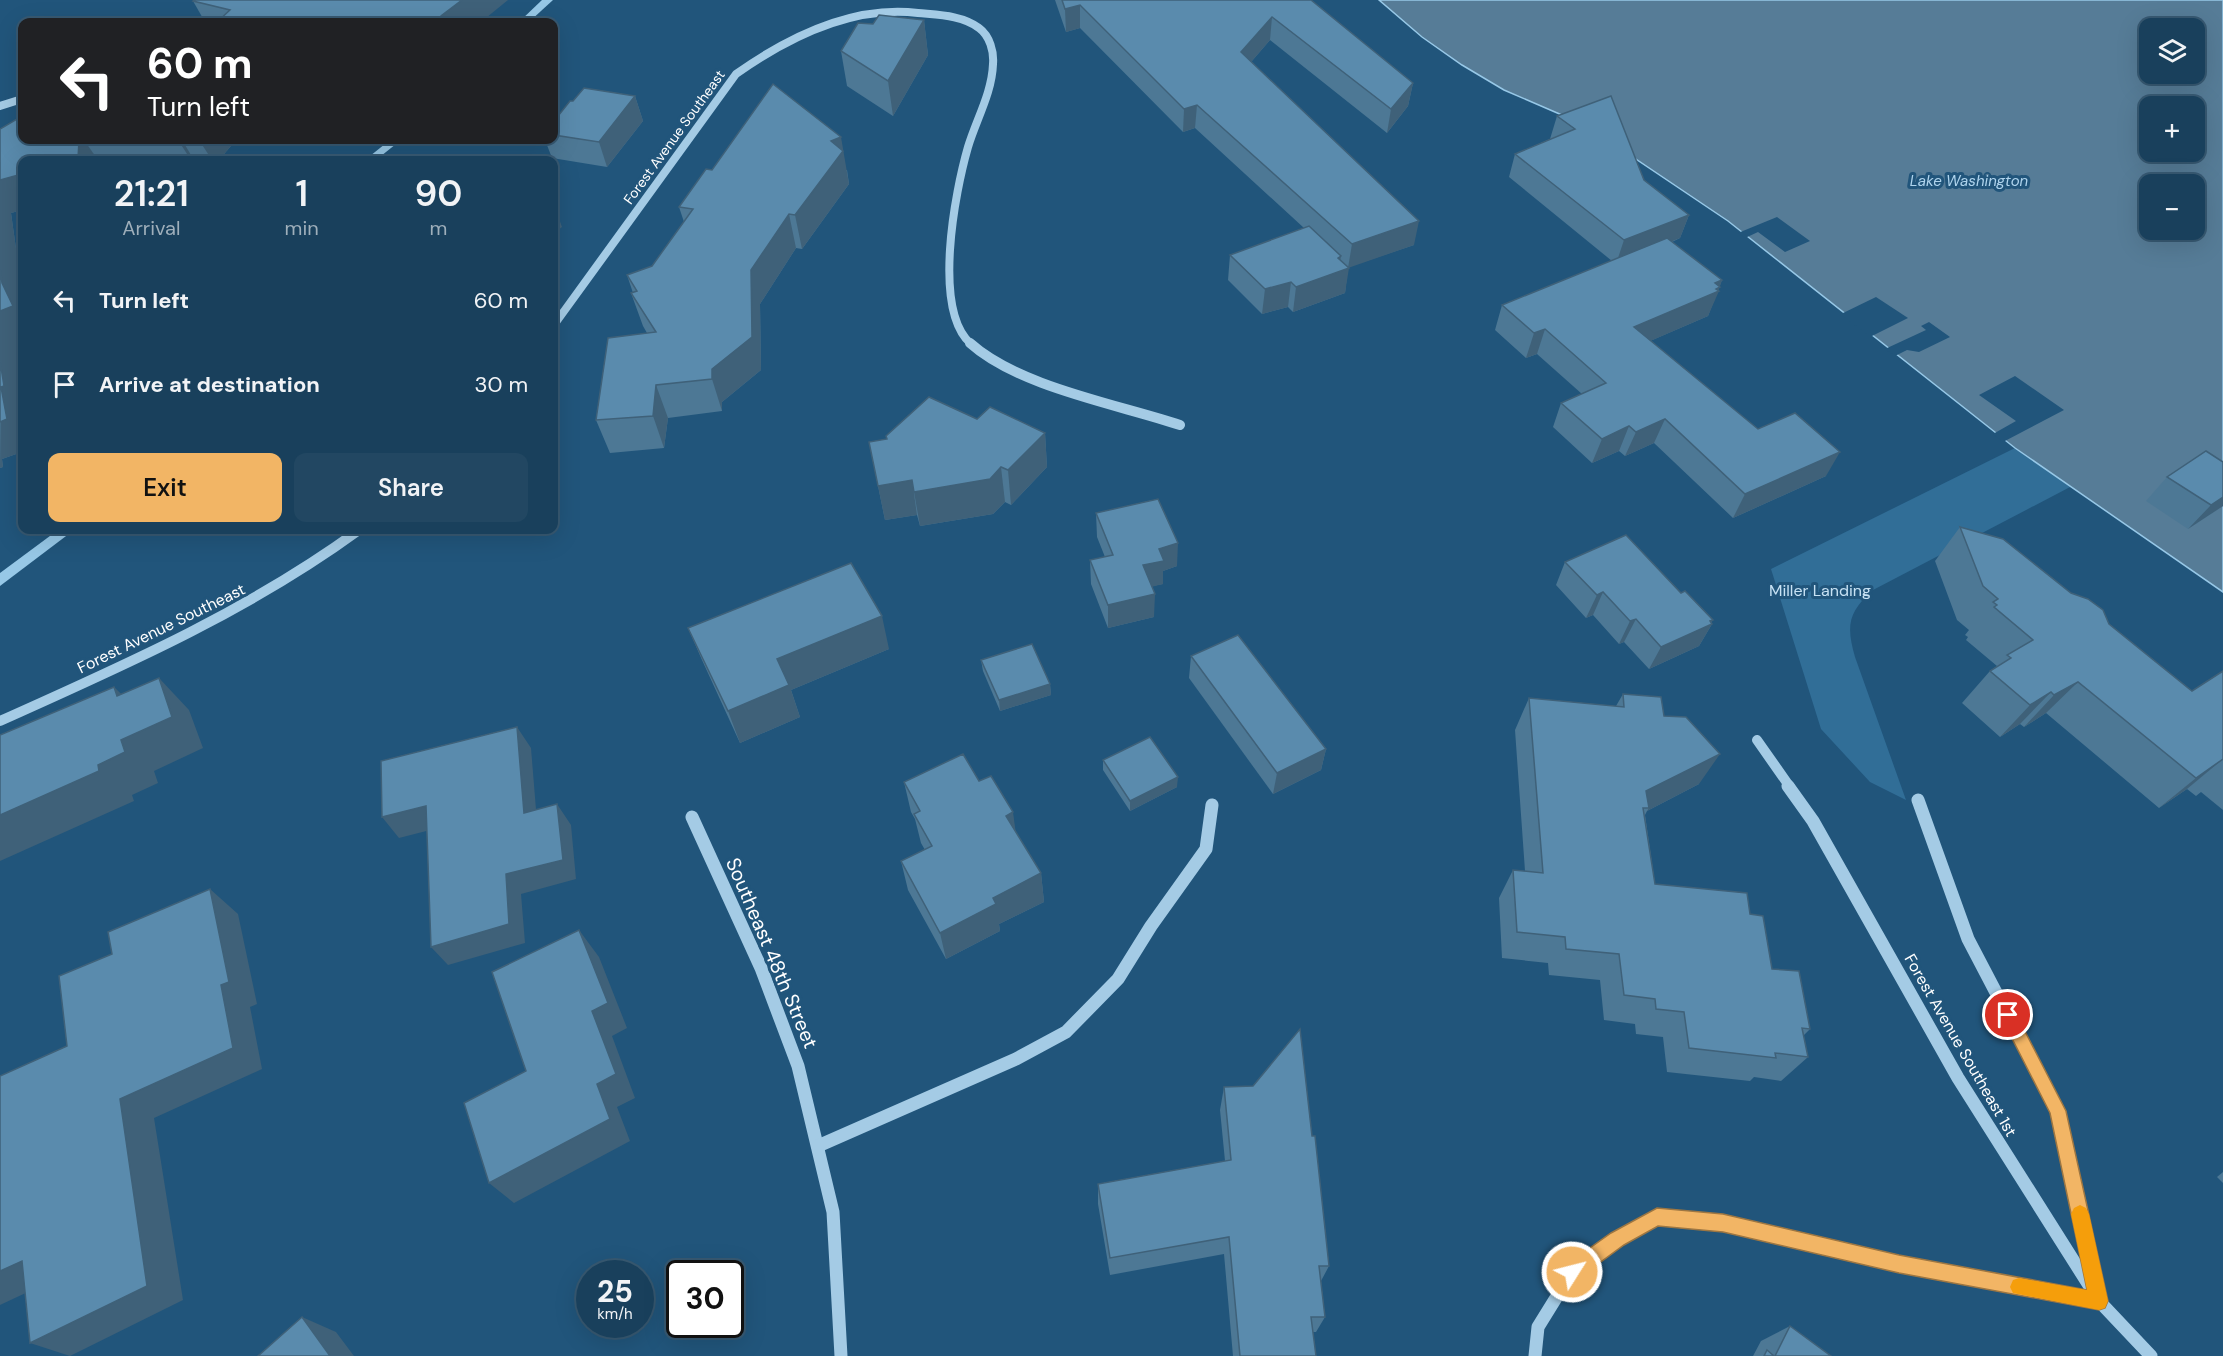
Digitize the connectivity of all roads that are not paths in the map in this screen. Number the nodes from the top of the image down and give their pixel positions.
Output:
1 (18, 100) edge
2 (0, 106) edge
3 (558, 319) edge
4 (1180, 425) dead end
5 (353, 534) edge
6 (0, 721) edge
7 (1757, 740) dead end
8 (1918, 800) dead end
9 (1212, 805) dead end
10 (692, 817) dead end
11 (819, 1146) junction
12 (2099, 1301) junction
13 (841, 1356) edge
14 (1535, 1356) edge
15 (2151, 1356) edge

1 - 2 street
3 - 4 street, Forest Avenue Southeast
5 - 6 street, Forest Avenue Southeast
7 - 12 street, Forest Avenue Southeast 1st
8 - 12 street
9 - 11 street
10 - 11 street, Southeast 48th Street
11 - 13 street, Southeast 48th Street
12 - 14 street
12 - 15 street, Forest Avenue Southeast 1st

